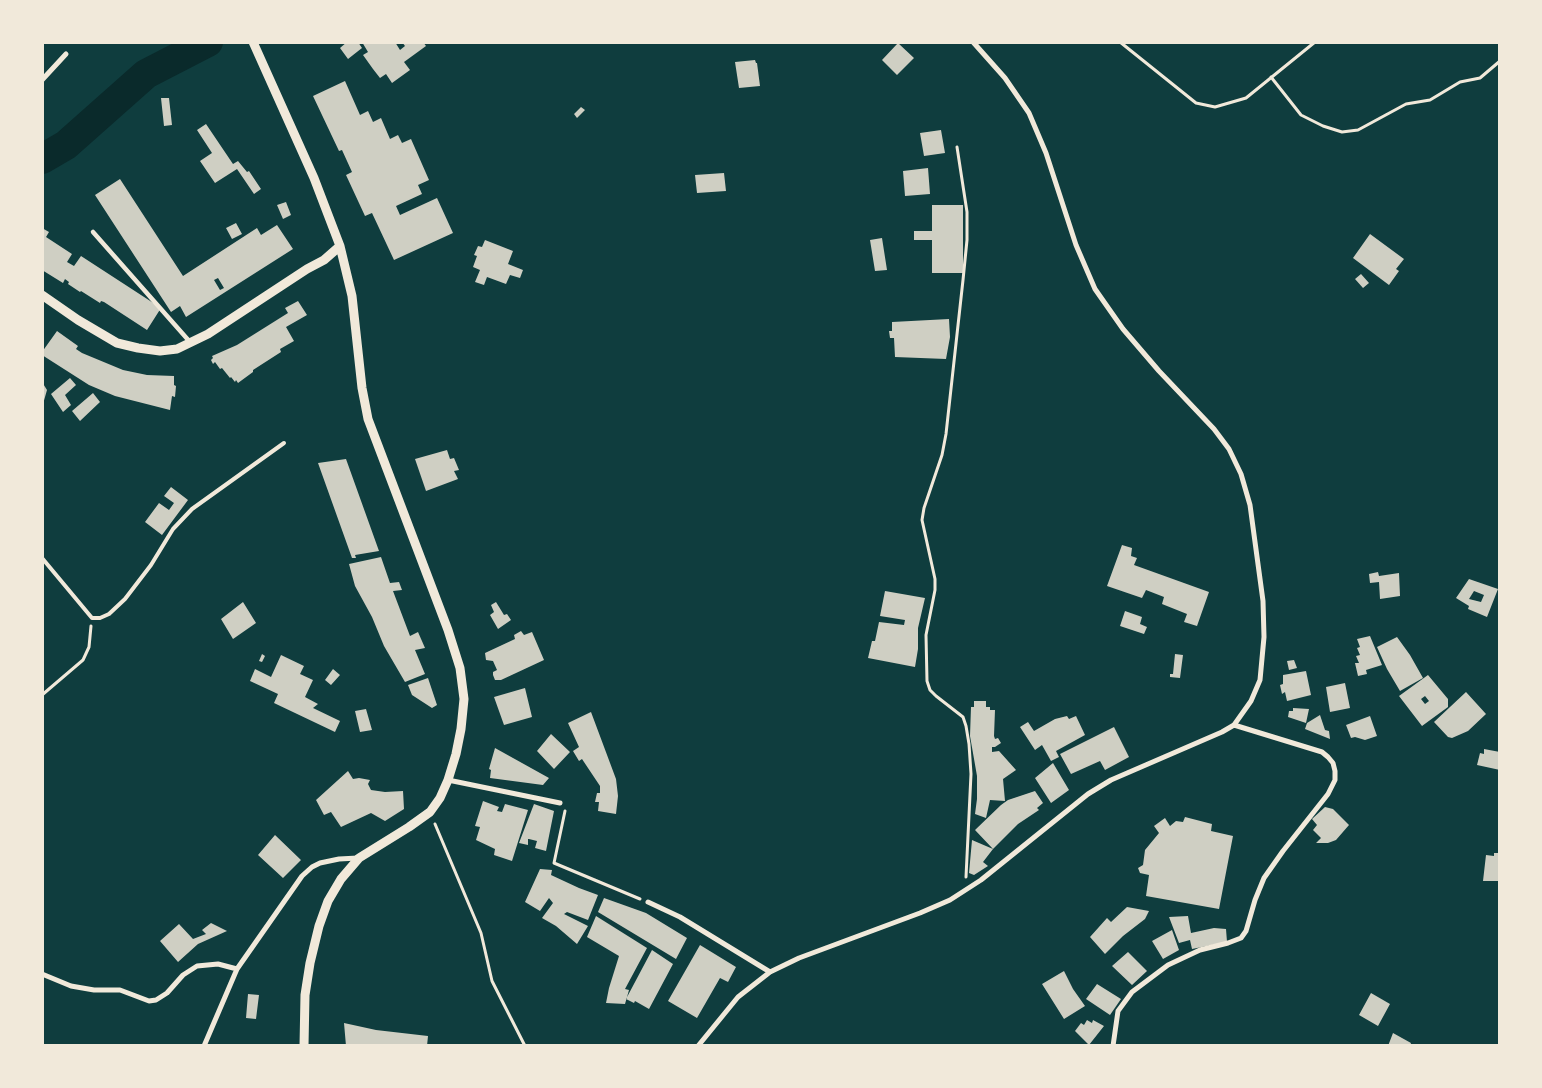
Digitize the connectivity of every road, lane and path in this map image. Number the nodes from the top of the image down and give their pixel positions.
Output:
1 (253, 42) edge
2 (973, 42) edge
3 (1120, 42) edge
4 (1315, 42) edge
5 (66, 54) dead end
6 (1500, 61) edge
7 (1271, 77) junction
8 (42, 80) edge
9 (958, 146) dead end
10 (93, 232) dead end
11 (340, 246) junction
12 (42, 295) edge
13 (190, 343) junction
14 (284, 443) dead end
15 (42, 558) edge
16 (92, 618) junction
17 (42, 695) edge
18 (1234, 725) junction
19 (448, 780) junction
20 (560, 803) joint
21 (430, 812) junction
22 (359, 858) junction
23 (966, 890) junction
24 (648, 902) joint
25 (237, 969) junction
26 (770, 972) junction
27 (42, 974) edge
28 (204, 1046) edge
29 (304, 1046) edge
30 (525, 1046) edge
31 (698, 1046) edge
32 (1113, 1046) edge

1 - 11 street
2 - 18 street
3 - 7 path
4 - 7 path
5 - 8 street
6 - 7 path
9 - 23 path
10 - 13 street
11 - 13 street
11 - 19 street
12 - 13 street
14 - 16 lane
15 - 16 lane
16 - 17 path
18 - 23 street
18 - 32 street
19 - 20 street
19 - 21 street
20 - 24 path
21 - 22 street
21 - 30 path
22 - 25 street
22 - 29 street
23 - 26 street
24 - 26 street
25 - 27 street
25 - 28 street
26 - 31 street

